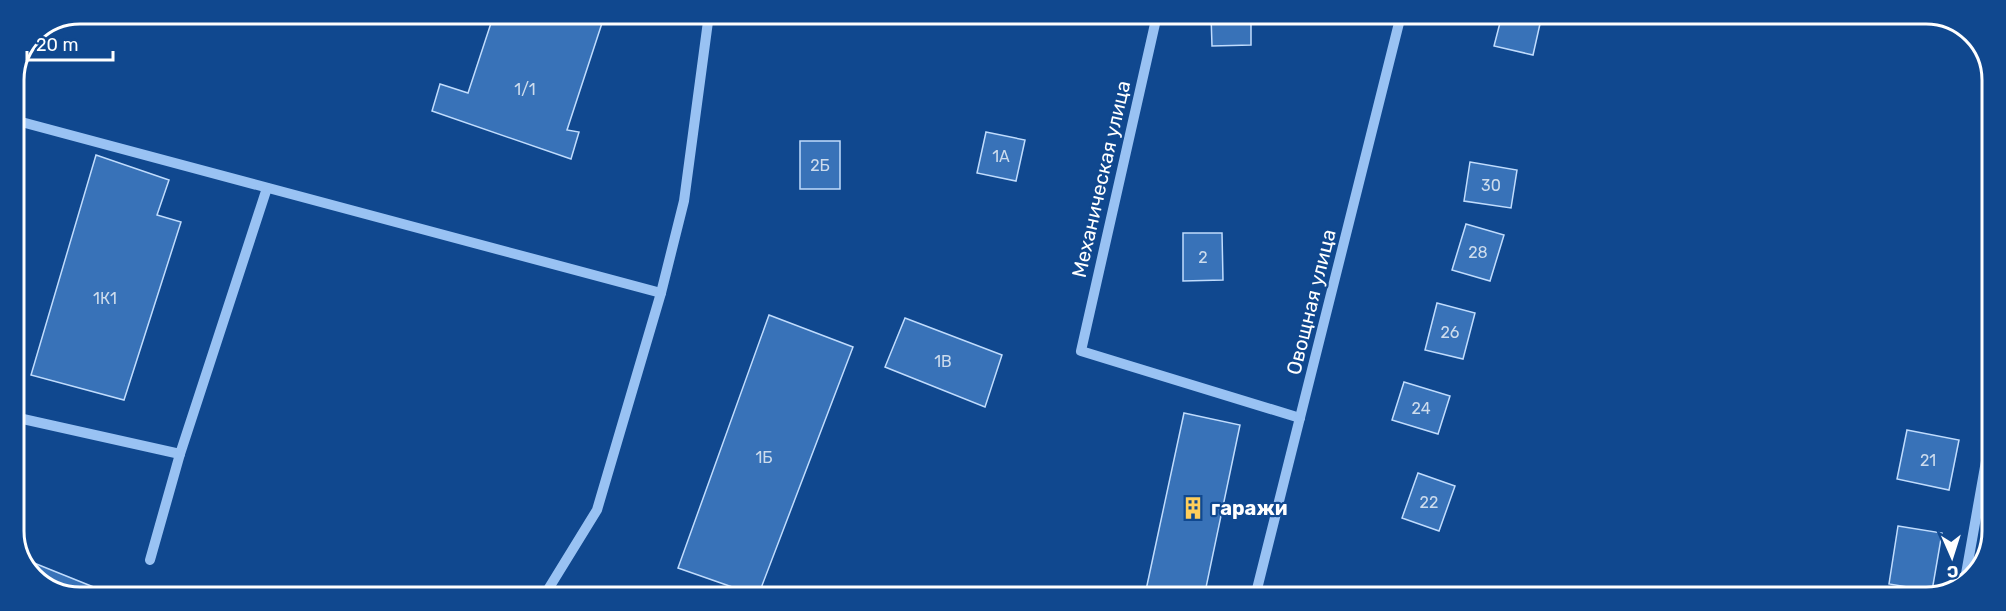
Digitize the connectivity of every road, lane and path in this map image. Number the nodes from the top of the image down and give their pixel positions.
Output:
1 (708, 24) edge
2 (1155, 24) edge
3 (1399, 24) edge
4 (24, 123) edge
5 (267, 188) junction
6 (661, 293) junction
7 (1300, 418) junction
8 (24, 419) edge
9 (180, 454) junction
10 (1982, 484) edge
11 (150, 560) dead end
12 (1967, 569) edge
13 (550, 587) edge
14 (1258, 587) edge

1 - 6 street
2 - 7 street, Механическая улица
3 - 7 street, Овощная улица
4 - 5 street
5 - 6 street
5 - 9 street
6 - 13 street
7 - 14 street, Овощная улица
8 - 9 street
9 - 11 street
10 - 12 street

